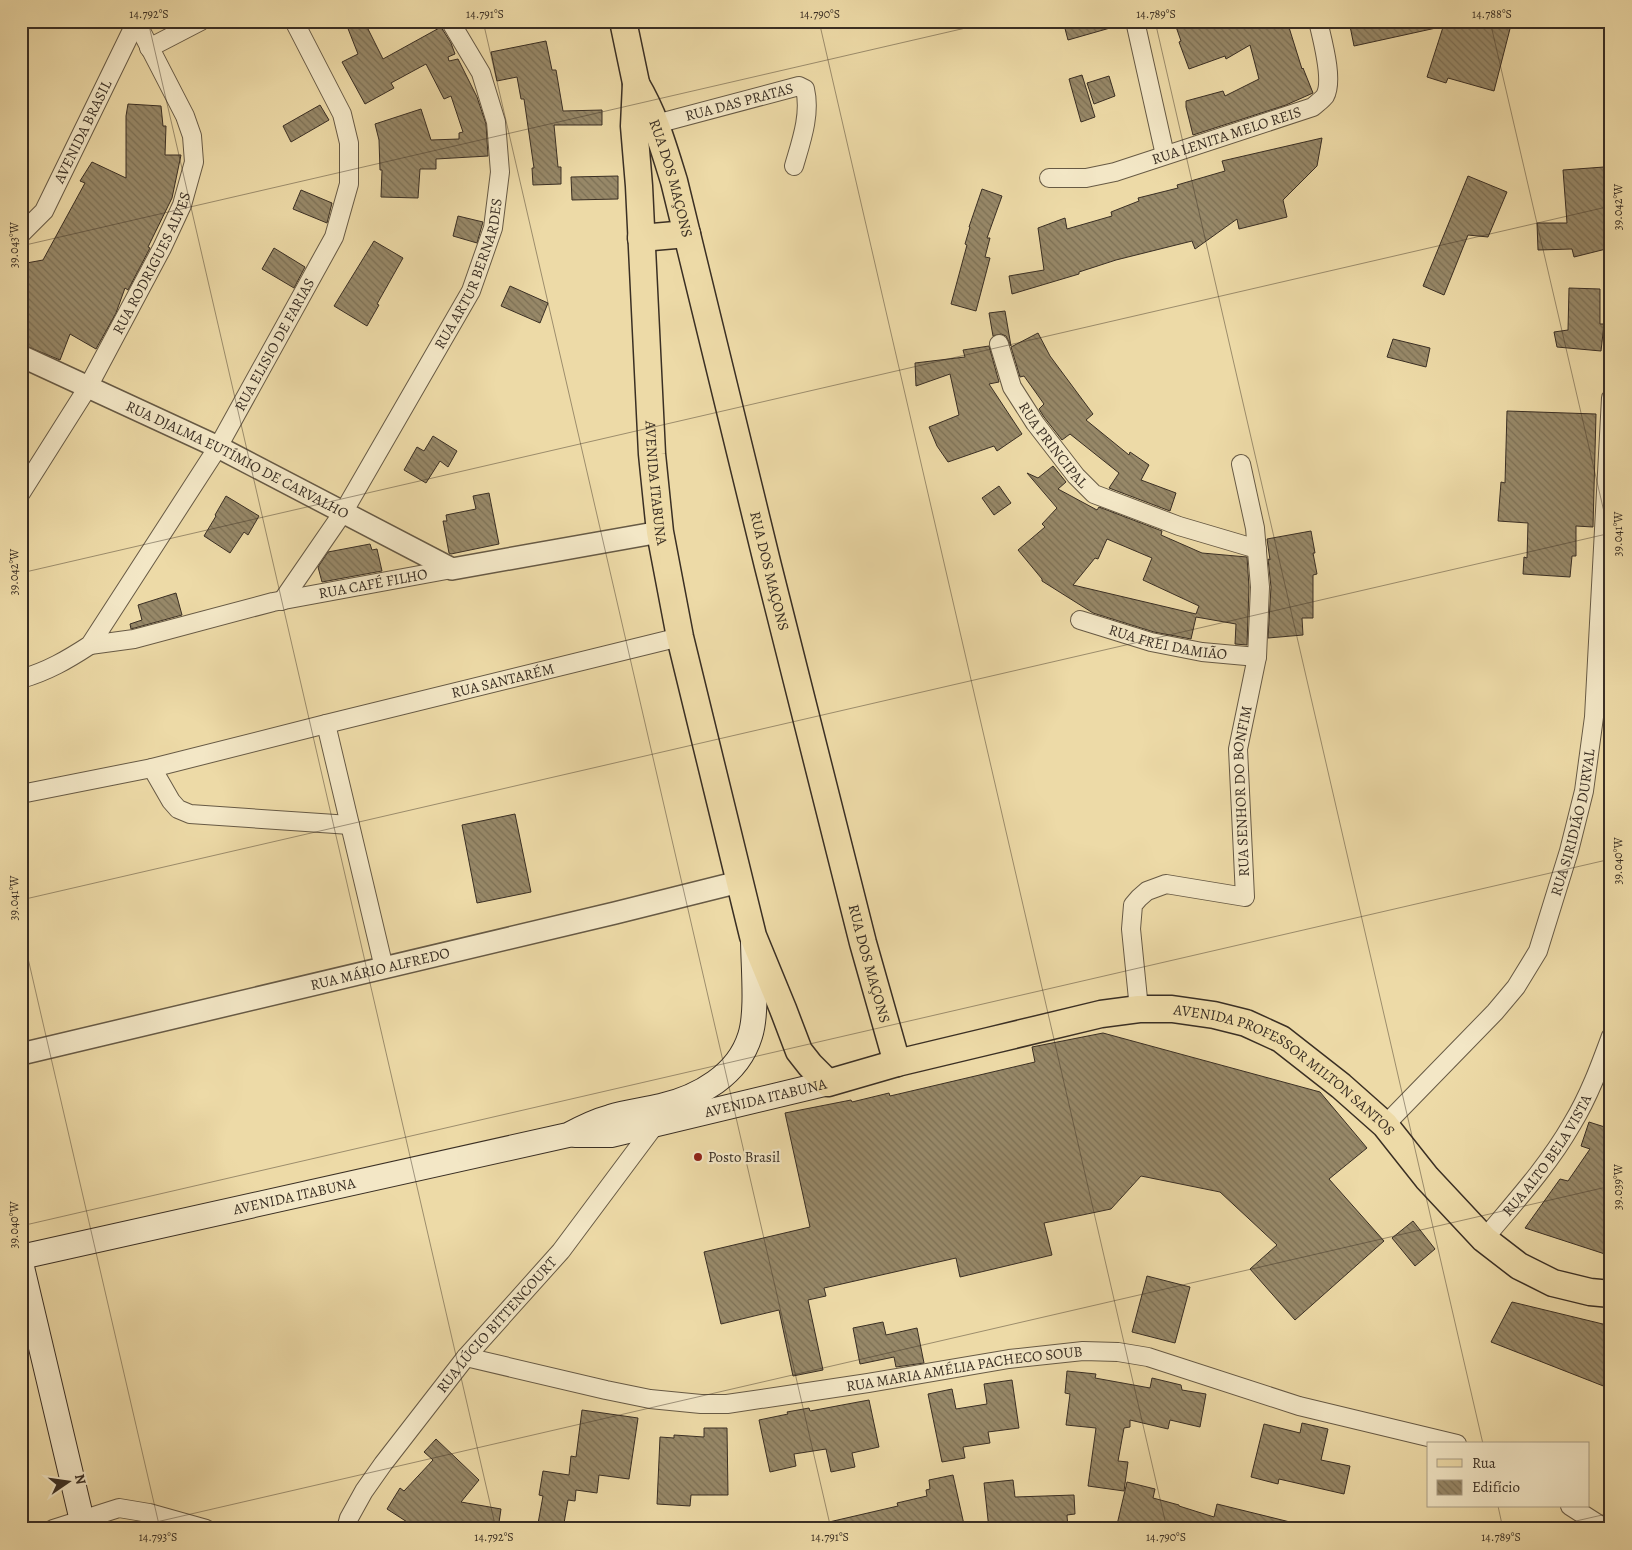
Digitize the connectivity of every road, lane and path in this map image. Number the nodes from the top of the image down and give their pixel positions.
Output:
1 (136, 21) edge
2 (201, 21) edge
3 (294, 21) edge
4 (450, 21) edge
5 (624, 21) edge
6 (1135, 21) edge
7 (1318, 21) edge
8 (149, 48) junction
9 (636, 83) junction
10 (656, 124) junction
11 (1166, 155) junction
12 (794, 166) dead end
13 (1049, 178) dead end
14 (21, 234) edge
15 (687, 234) junction
16 (642, 238) junction
17 (999, 344) dead end
18 (21, 356) edge
19 (88, 388) junction
20 (1611, 398) edge
21 (218, 447) junction
22 (1241, 464) dead end
23 (21, 493) edge
24 (344, 511) junction
25 (660, 532) junction
26 (1257, 549) junction
27 (452, 569) junction
28 (282, 601) junction
29 (1080, 620) dead end
30 (680, 637) junction
31 (90, 645) junction
32 (1257, 657) junction
33 (21, 679) edge
34 (326, 724) junction
35 (152, 768) junction
36 (21, 794) edge
37 (350, 825) junction
38 (739, 882) junction
39 (753, 936) junction
40 (384, 968) junction
41 (1139, 1008) junction
42 (1611, 1036) edge
43 (21, 1054) edge
44 (897, 1063) junction
45 (828, 1083) junction
46 (655, 1125) junction
47 (1385, 1125) junction
48 (568, 1135) junction
49 (1484, 1239) junction
50 (21, 1257) edge
51 (21, 1263) edge
52 (1611, 1294) edge
53 (466, 1358) junction
54 (1449, 1442) edge
55 (1573, 1508) edge
56 (83, 1524) edge
57 (53, 1529) edge
58 (206, 1529) edge
59 (346, 1529) edge
60 (1606, 1529) edge

1 - 8 street, RUA RODRIGUES ALVES
1 - 14 street, AVENIDA BRASIL
2 - 8 street
3 - 21 street, RUA ELISIO DE FARIAS
4 - 24 street, RUA ARTUR BERNARDES
5 - 9 main road, AVENIDA ITABUNA
6 - 11 street
7 - 11 street, RUA LENITA MELO REIS
8 - 19 street, RUA RODRIGUES ALVES
9 - 10 main road, RUA DOS MAÇONS
9 - 16 main road, AVENIDA ITABUNA
10 - 12 street, RUA DAS PRATAS
10 - 15 main road, RUA DOS MAÇONS
11 - 13 street, RUA LENITA MELO REIS
15 - 16 main road
15 - 44 main road, RUA DOS MAÇONS
16 - 25 main road, AVENIDA ITABUNA
17 - 26 street, RUA PRINCIPAL
18 - 19 street, RUA DJALMA EUTÍMIO DE CARVALHO
19 - 21 street, RUA DJALMA EUTÍMIO DE CARVALHO
19 - 23 street, RUA RODRIGUES ALVES
20 - 47 street, RUA SIRIDIÃO DURVAL
21 - 24 street, RUA DJALMA EUTÍMIO DE CARVALHO
21 - 31 street, RUA ELISIO DE FARIAS
22 - 26 street, RUA SENHOR DO BONFIM
24 - 27 street, RUA DJALMA EUTÍMIO DE CARVALHO
24 - 28 street, RUA ARTUR BERNARDES
25 - 27 street, RUA CAFÉ FILHO
25 - 30 main road, AVENIDA ITABUNA
26 - 32 street, RUA SENHOR DO BONFIM
27 - 28 street, RUA CAFÉ FILHO
28 - 31 street, RUA CAFÉ FILHO
29 - 32 street, RUA FREI DAMIÃO
30 - 34 street, RUA SANTARÉM
30 - 38 main road, AVENIDA ITABUNA
31 - 33 street
32 - 41 street, RUA SENHOR DO BONFIM
34 - 35 street, RUA SANTARÉM
34 - 37 street
35 - 36 street, RUA SANTARÉM
35 - 37 street
37 - 40 street
38 - 39 main road, AVENIDA ITABUNA
38 - 40 street, RUA MÁRIO ALFREDO
39 - 45 main road, AVENIDA ITABUNA
39 - 48 main road, AVENIDA ITABUNA
40 - 43 street, RUA MÁRIO ALFREDO
41 - 44 main road, AVENIDA PROFESSOR MILTON SANTOS
41 - 47 main road, AVENIDA PROFESSOR MILTON SANTOS
42 - 49 street, RUA ALTO BELA VISTA
44 - 45 main road, AVENIDA PROFESSOR MILTON SANTOS
45 - 46 main road, AVENIDA ITABUNA
46 - 48 main road, AVENIDA ITABUNA
46 - 53 street, RUA LÚCIO BITTENCOURT
47 - 49 main road, AVENIDA PROFESSOR MILTON SANTOS
48 - 50 main road, AVENIDA ITABUNA
49 - 52 main road, AVENIDA PROFESSOR MILTON SANTOS
51 - 56 main road
53 - 54 street, RUA MARIA AMÉLIA PACHECO SOUB
53 - 59 street, RUA LÚCIO BITTENCOURT
55 - 60 street
56 - 57 street
56 - 58 street

